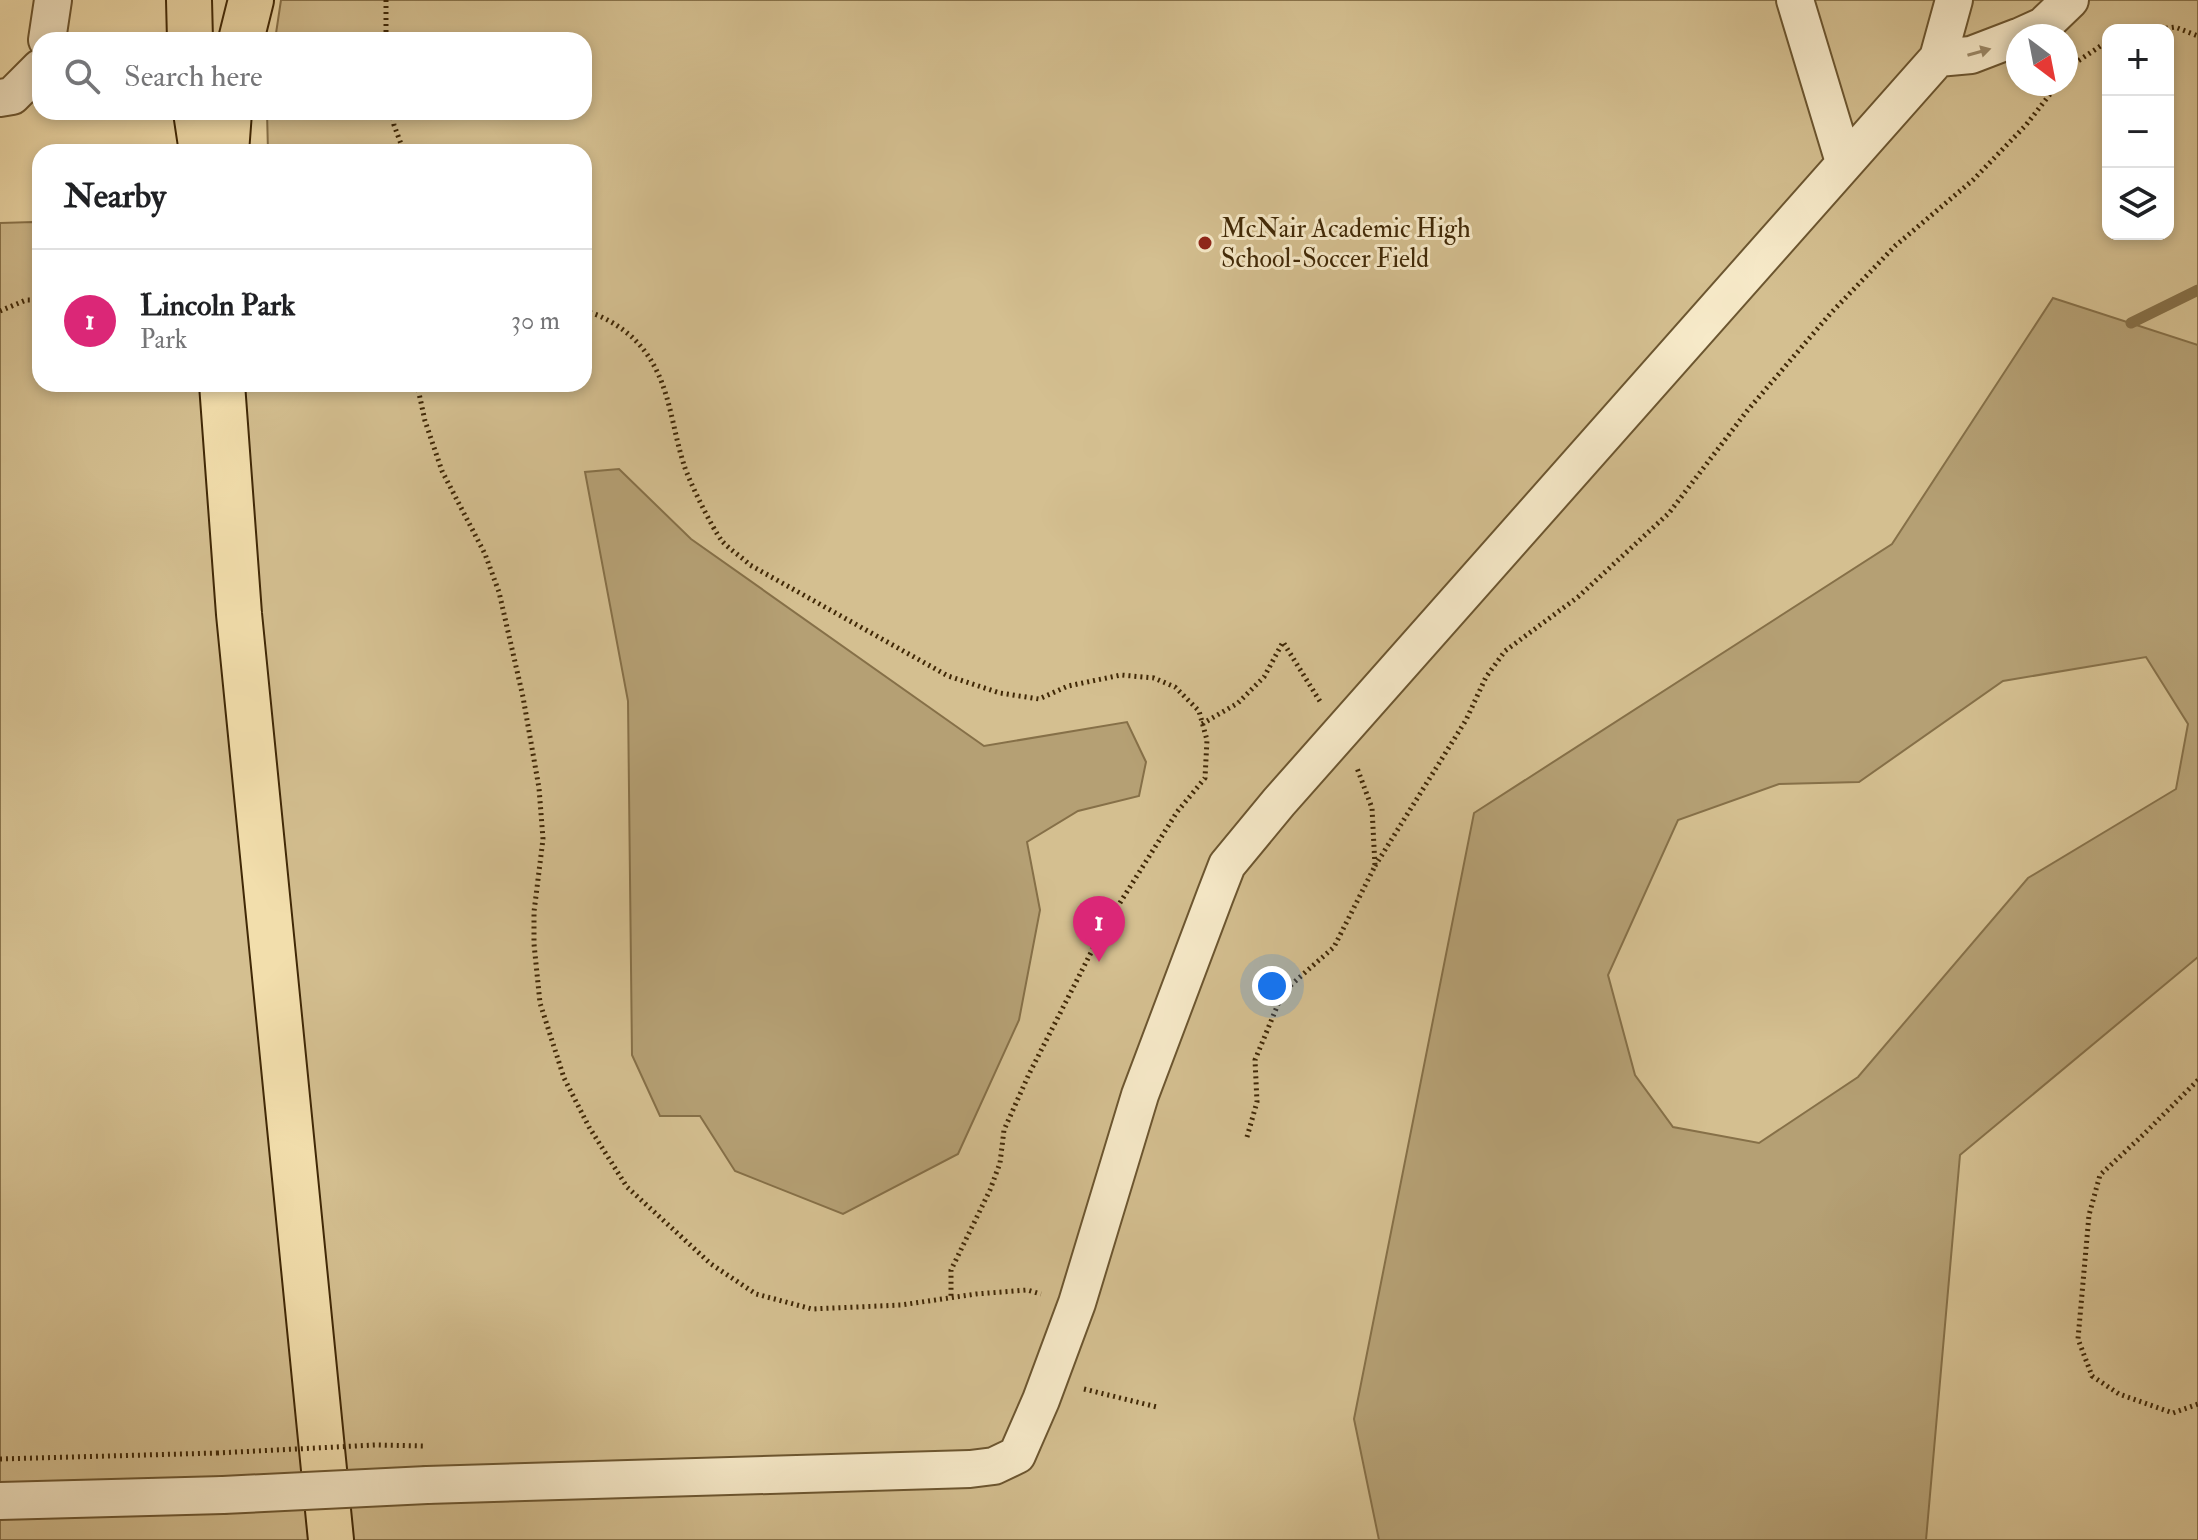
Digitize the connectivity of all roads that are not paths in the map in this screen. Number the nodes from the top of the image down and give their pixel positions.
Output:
1 (53, 0) edge
2 (189, 0) edge
3 (235, 0) edge
4 (251, 0) edge
5 (1795, 0) edge
6 (1954, 0) edge
7 (2070, 0) edge
8 (2045, 24) edge
9 (48, 32) edge
10 (190, 32) edge
11 (234, 32) edge
12 (243, 32) edge
13 (2006, 42) edge
14 (1938, 58) junction
15 (32, 76) edge
16 (0, 98) edge
17 (197, 120) edge
18 (228, 120) edge
19 (201, 144) edge
20 (227, 144) edge
21 (1844, 162) junction
22 (223, 392) edge
23 (0, 1501) edge
24 (331, 1540) edge

1 - 9 street
2 - 10 highway
3 - 11 highway
4 - 12 highway
5 - 21 street
6 - 14 street
7 - 8 street
14 -> 13 street
14 - 21 street
15 - 16 street
17 - 19 highway
18 - 20 highway
21 - 23 street, bridge
22 - 24 highway

